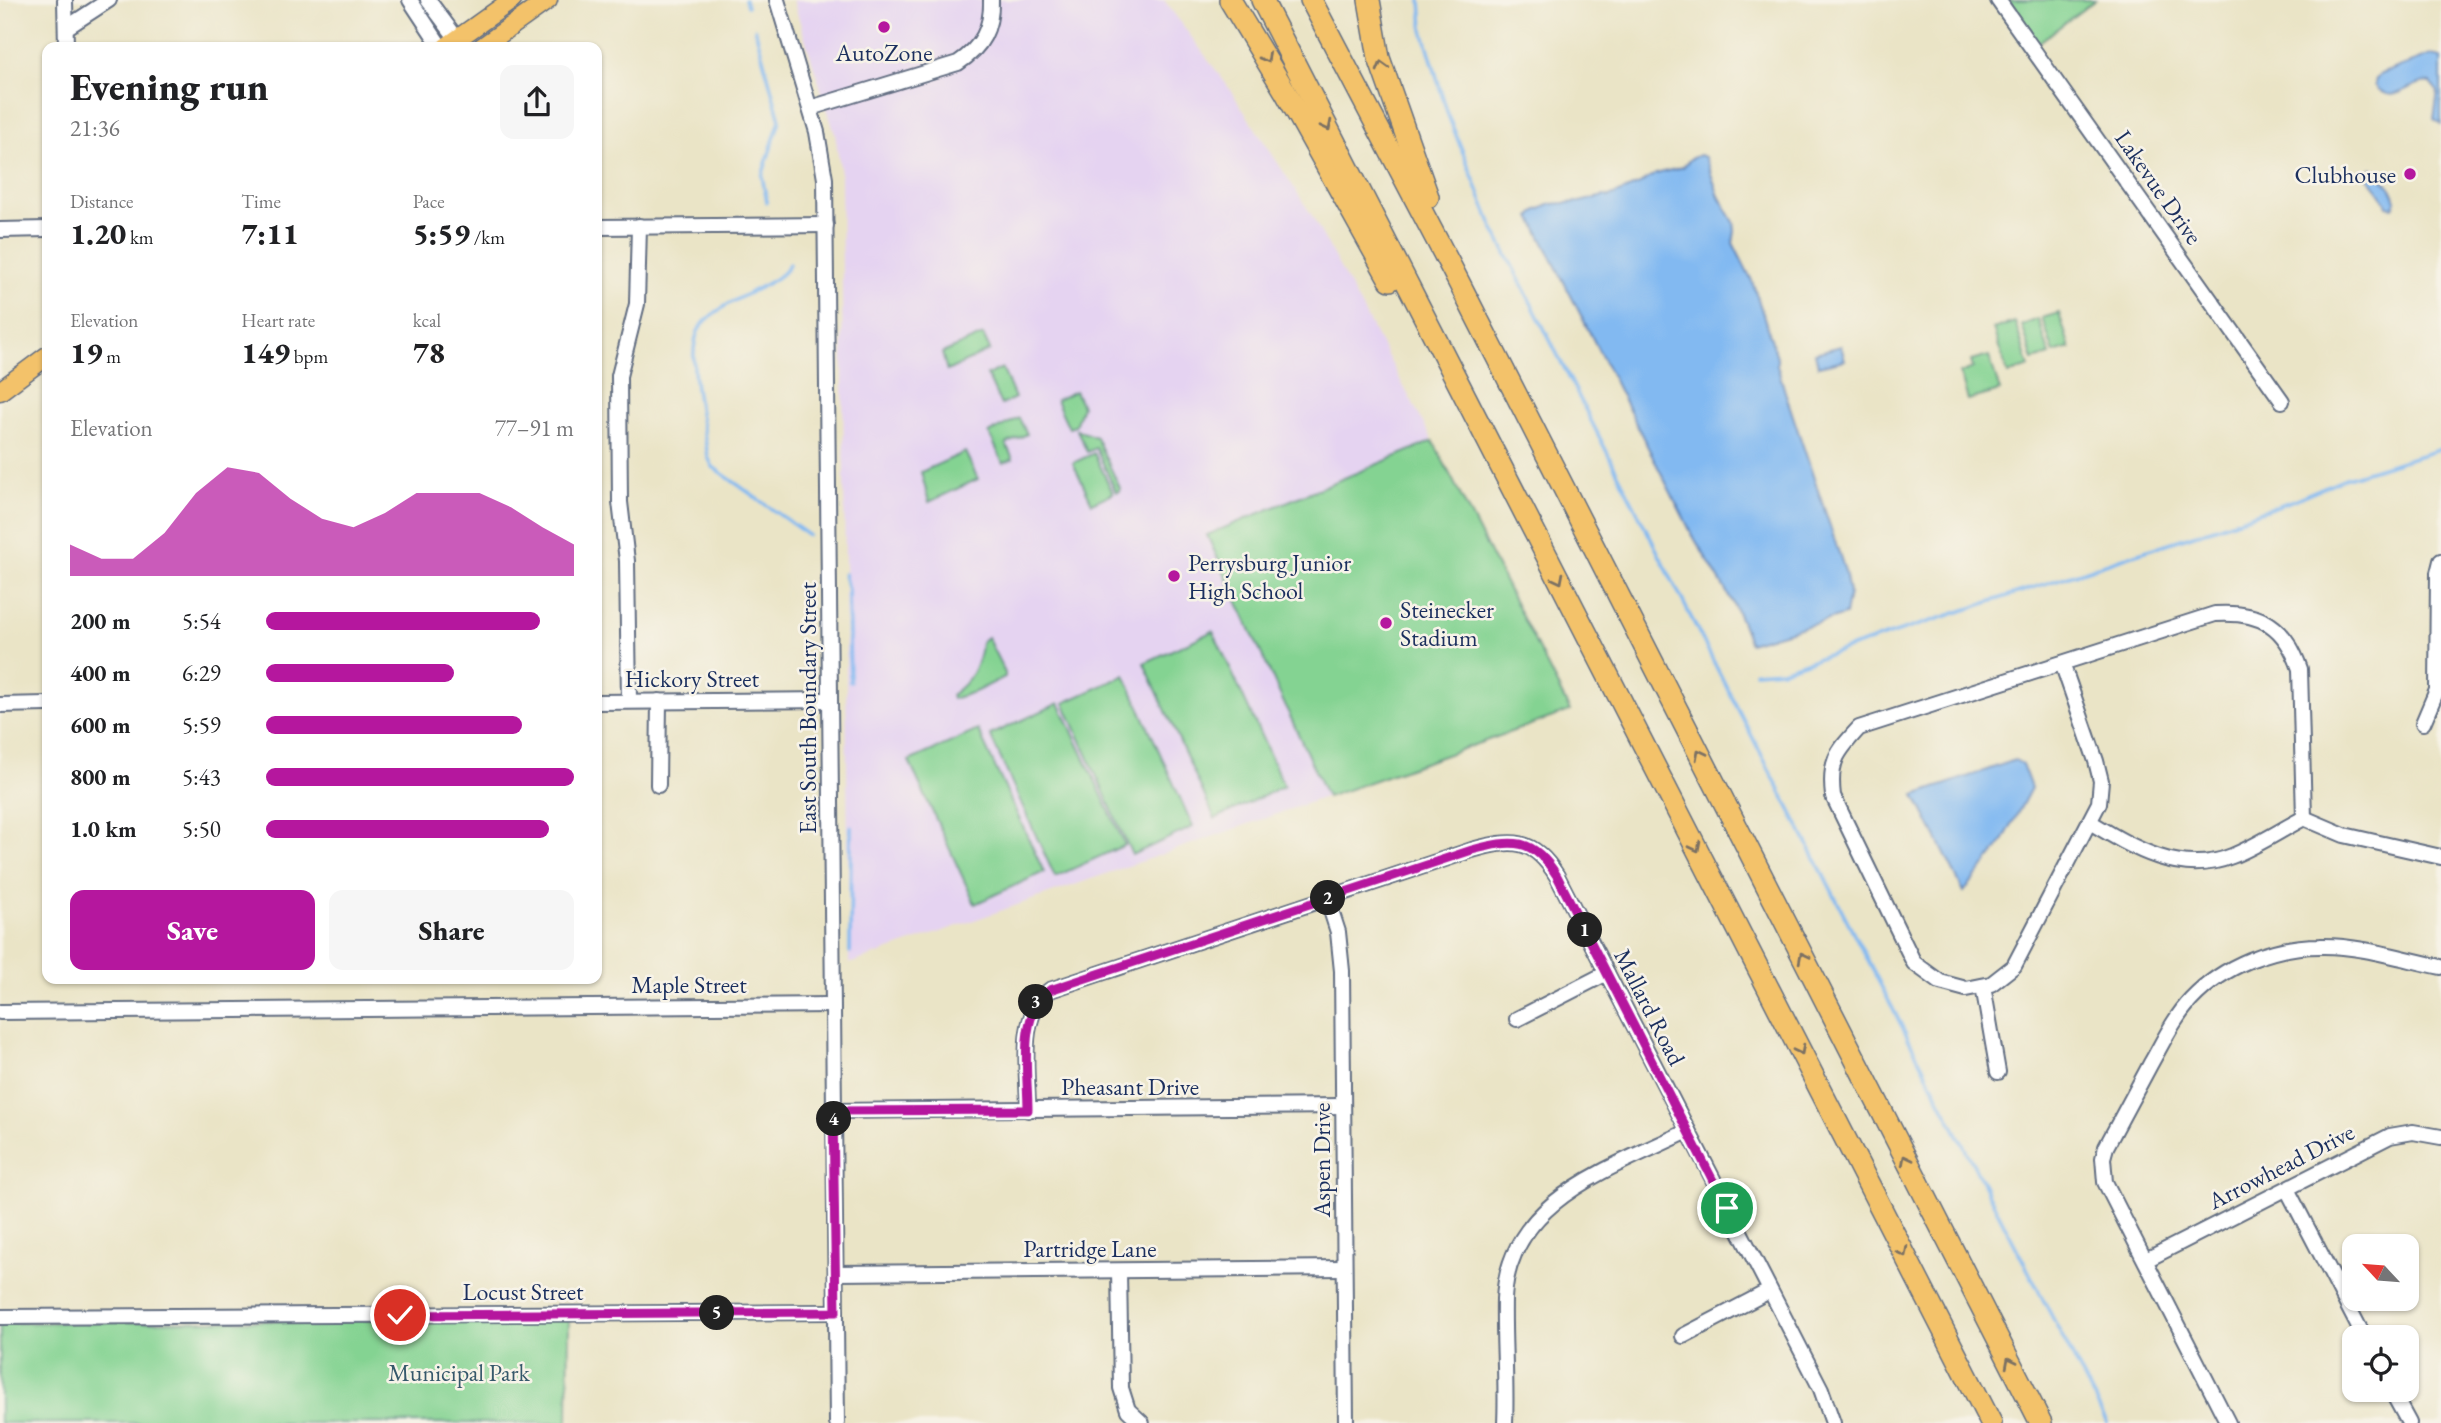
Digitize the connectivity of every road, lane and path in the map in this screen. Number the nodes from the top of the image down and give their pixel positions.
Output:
1 (65, 0) edge
2 (109, 0) edge
3 (512, 0) edge
4 (548, 0) edge
5 (777, 0) edge
6 (991, 0) edge
7 (1230, 0) edge
8 (1262, 0) edge
9 (1311, 0) edge
10 (1369, 0) edge
11 (1998, 0) edge
12 (424, 3) edge
13 (66, 28) junction
14 (66, 42) edge
15 (450, 42) edge
16 (456, 42) edge
17 (489, 42) edge
18 (810, 108) junction
19 (826, 225) junction
20 (639, 226) junction
21 (602, 227) edge
22 (42, 229) edge
23 (0, 230) edge
24 (1452, 269) junction
25 (42, 360) edge
26 (0, 391) edge
27 (2282, 401) dead end
28 (1527, 519) junction
29 (2441, 561) edge
30 (2062, 663) junction
31 (629, 701) junction
32 (659, 701) junction
33 (830, 701) junction
34 (602, 702) edge
35 (42, 704) edge
36 (0, 705) edge
37 (2423, 723) dead end
38 (658, 785) dead end
39 (2304, 818) junction
40 (2090, 822) junction
41 (2441, 857) edge
42 (1327, 898) junction
43 (2441, 967) edge
44 (1607, 973) junction
45 (1983, 986) junction
46 (832, 1005) junction
47 (0, 1012) edge
48 (1517, 1019) dead end
49 (1998, 1072) dead end
50 (1343, 1106) junction
51 (1028, 1110) junction
52 (833, 1111) junction
53 (1688, 1130) junction
54 (2441, 1137) edge
55 (2287, 1189) junction
56 (2146, 1260) junction
57 (1344, 1268) junction
58 (1119, 1271) junction
59 (836, 1273) junction
60 (1769, 1291) junction
61 (836, 1312) junction
62 (0, 1317) edge
63 (2358, 1325) edge
64 (1683, 1336) dead end
65 (2398, 1402) edge
66 (837, 1423) edge
67 (1142, 1423) edge
68 (1346, 1423) edge
69 (1506, 1423) edge
70 (1833, 1423) edge
71 (1991, 1423) edge
72 (2041, 1423) edge
73 (2228, 1423) edge
74 (2409, 1423) edge

1 - 13 street
2 - 13 street
3 - 16 main road
4 - 17 main road
5 - 18 street, East South Boundary Street
6 - 18 street
7 -> 28 highway
8 -> 28 highway
9 - 24 highway
24 -> 10 highway
11 - 27 street, Lakevue Drive
12 - 15 street
13 - 14 street
18 - 19 street, East South Boundary Street
19 - 20 street
19 - 33 street, East South Boundary Street
20 - 21 street
20 - 31 street
22 - 23 street
72 -> 24 highway
25 - 26 main road
28 -> 71 highway
29 - 37 street
30 - 39 street
30 - 40 street
30 - 45 street
31 - 32 street, Hickory Street
31 - 34 street, Hickory Street
32 - 33 street, Hickory Street
32 - 38 street
33 - 46 street, East South Boundary Street
35 - 36 street
39 - 40 street
39 - 41 street
40 - 45 street
42 - 44 street, Mallard Road
42 - 50 street, Aspen Drive
42 - 51 street, Mallard Road
43 - 56 street
44 - 48 street
44 - 53 street, Mallard Road
45 - 49 street
46 - 47 street, Maple Street
46 - 52 street, East South Boundary Street
50 - 51 street, Pheasant Drive
50 - 57 street, Aspen Drive
51 - 52 street, Pheasant Drive
52 - 59 street, East South Boundary Street
53 - 60 street, Mallard Road
53 - 69 street
54 - 55 street, Arrowhead Drive
55 - 56 street, Arrowhead Drive
55 - 63 street
56 - 73 street
57 - 58 street, Partridge Lane
57 - 68 street, Aspen Drive
58 - 59 street, Partridge Lane
58 - 67 street
59 - 61 street, East South Boundary Street
60 - 64 street
60 - 70 street, Mallard Road
61 - 62 street, Locust Street
61 - 66 street, East South Boundary Street
65 - 74 street

